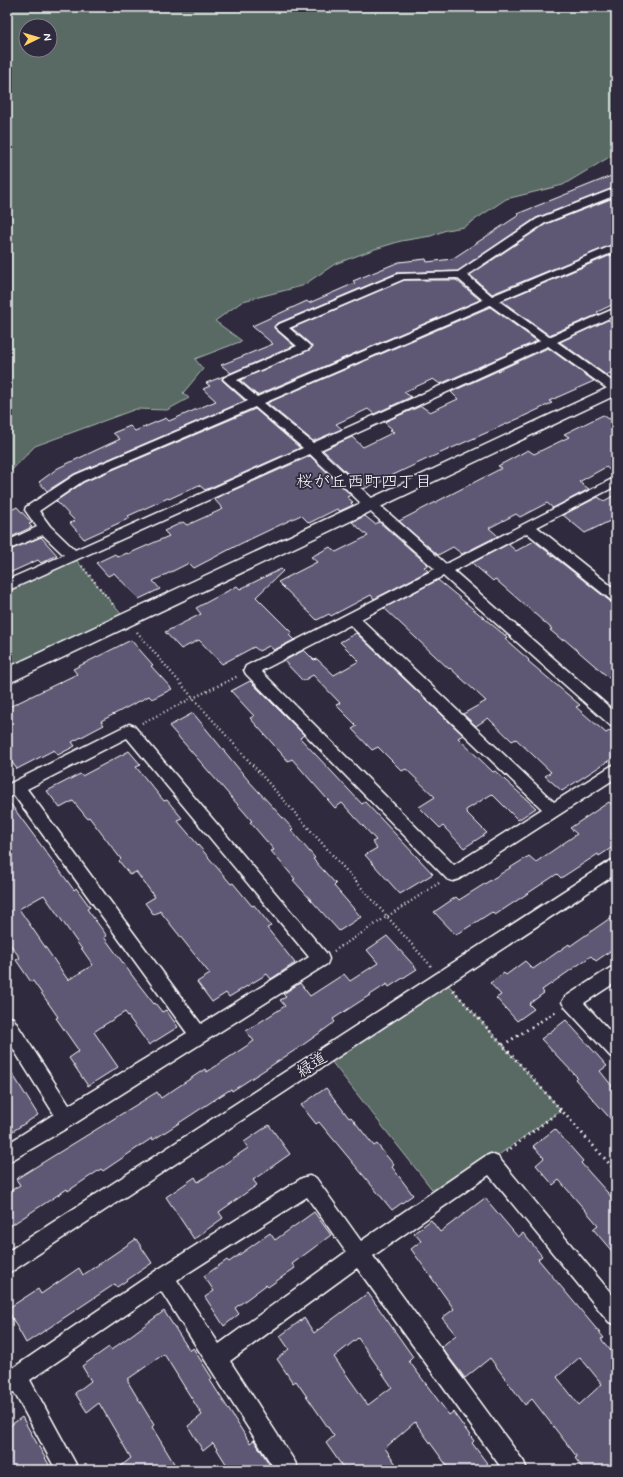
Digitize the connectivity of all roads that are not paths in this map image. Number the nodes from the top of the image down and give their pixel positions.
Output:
1 (616, 191) edge
2 (616, 247) edge
3 (460, 275) junction
4 (491, 301) junction
5 (616, 311) edge
6 (549, 341) junction
7 (616, 389) edge
8 (256, 402) junction
9 (310, 448) junction
10 (614, 484) edge
11 (371, 505) junction
12 (528, 527) junction
13 (45, 529) junction
14 (7, 546) edge
15 (73, 556) junction
16 (446, 570) junction
17 (7, 586) edge
18 (616, 597) edge
19 (351, 618) junction
20 (7, 677) edge
21 (616, 722) edge
22 (616, 770) edge
23 (12, 790) edge
24 (553, 810) junction
25 (616, 866) edge
26 (616, 973) edge
27 (7, 1024) edge
28 (199, 1035) junction
29 (616, 1050) edge
30 (67, 1118) junction
31 (7, 1154) edge
32 (359, 1254) junction
33 (7, 1263) edge
34 (164, 1277) junction
35 (616, 1315) edge
36 (216, 1359) junction
37 (12, 1380) edge
38 (68, 1470) edge
39 (287, 1470) edge
40 (516, 1470) edge

1 - 3 street
2 - 4 street
3 - 4 street
3 - 8 street
4 - 6 street
4 - 8 street
5 - 6 street
6 - 7 street
6 - 9 street
7 - 11 street
8 - 9 street
8 - 13 street
9 - 11 street
9 - 15 street
10 - 12 street
11 - 16 street
11 - 20 street
12 - 16 street
12 - 18 street
13 - 14 street
13 - 15 street
15 - 17 street
16 - 19 street
16 - 21 street
19 - 24 street
19 - 24 street
22 - 24 street
23 - 28 street
23 - 28 street
25 - 33 street, 緑道
26 - 29 street
27 - 30 street
28 - 30 street
30 - 31 street
32 - 34 street
32 - 35 street
32 - 36 street
32 - 40 street
34 - 36 street
34 - 37 street
36 - 39 street
37 - 38 street

